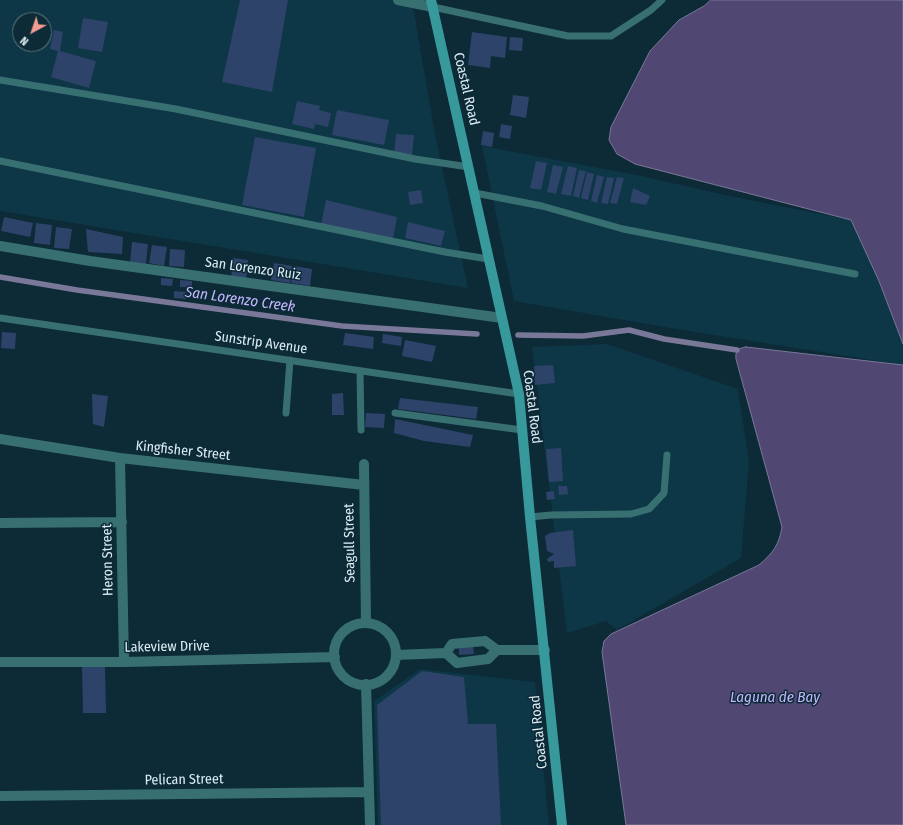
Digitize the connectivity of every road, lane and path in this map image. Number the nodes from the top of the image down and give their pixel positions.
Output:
1 (398, 0) edge
2 (662, 0) edge
3 (432, 4) edge
4 (0, 80) edge
5 (0, 161) edge
6 (469, 167) junction
7 (475, 193) junction
8 (0, 246) edge
9 (488, 259) junction
10 (855, 274) dead end
11 (0, 318) edge
12 (502, 318) junction
13 (290, 360) junction
14 (360, 371) junction
15 (519, 394) junction
16 (286, 413) dead end
17 (395, 414) dead end
18 (361, 430) dead end
19 (522, 430) junction
20 (0, 440) edge
21 (666, 455) dead end
22 (120, 458) junction
23 (364, 464) dead end
24 (364, 485) junction
25 (530, 517) junction
26 (0, 522) edge
27 (122, 522) junction
28 (366, 623) junction
29 (497, 650) junction
30 (545, 650) junction
31 (446, 653) junction
32 (396, 655) junction
33 (335, 657) junction
34 (0, 662) edge
35 (124, 662) junction
36 (366, 684) junction
37 (369, 792) junction
38 (0, 796) edge
39 (370, 825) edge
40 (562, 825) edge

1 - 3 street
2 - 3 lane
3 - 6 main road, Coastal Road
4 - 6 lane
5 - 9 lane
6 - 7 main road, Coastal Road
7 - 9 main road, Coastal Road
7 - 10 lane
8 - 12 street, San Lorenzo Ruiz
9 - 12 main road, Coastal Road
11 - 13 lane, Sunstrip Avenue
12 - 15 main road, Coastal Road
13 - 14 lane, Sunstrip Avenue
13 - 16 lane
14 - 15 lane, Sunstrip Avenue
14 - 18 lane
15 - 19 main road, Coastal Road
17 - 19 lane
19 - 25 main road, Coastal Road
20 - 22 street, Kingfisher Street
21 - 25 lane
22 - 24 street, Kingfisher Street
22 - 27 street, Heron Street
23 - 24 street, Seagull Street
24 - 28 street, Seagull Street
25 - 30 main road, Coastal Road
26 - 27 street
27 - 35 street, Heron Street
28 - 32 street
28 - 33 street
29 - 30 street
29 - 31 street
29 - 31 street
30 - 40 main road, Coastal Road
31 - 32 street
32 - 36 street
33 - 35 street, Lakeview Drive
33 - 36 street
34 - 35 street, Lakeview Drive
36 - 37 street
37 - 38 street, Pelican Street
37 - 39 street

